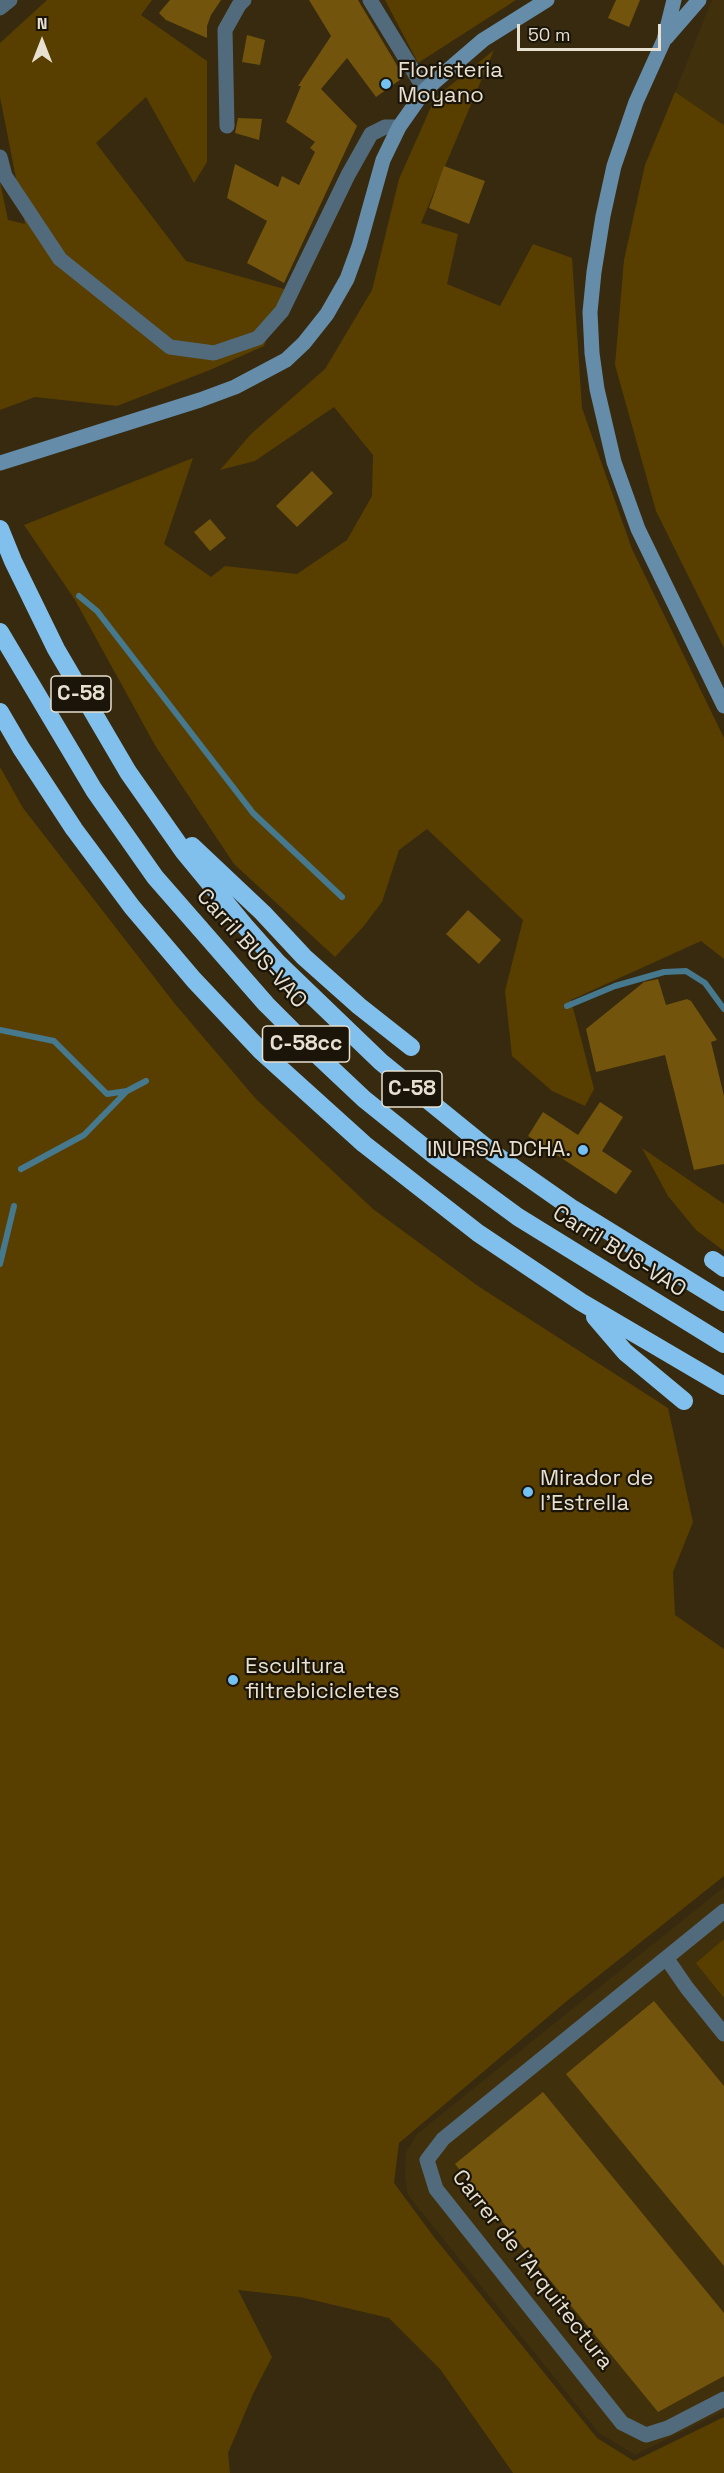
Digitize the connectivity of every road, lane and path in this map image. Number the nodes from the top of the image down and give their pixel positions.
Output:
1 (10, 0) edge
2 (244, 0) edge
3 (370, 0) edge
4 (547, 0) edge
5 (674, 0) edge
6 (699, 0) edge
7 (0, 8) edge
8 (664, 40) junction
9 (425, 90) junction
10 (227, 126) dead end
11 (399, 127) junction
12 (0, 157) edge
13 (0, 463) edge
14 (0, 529) edge
15 (0, 632) edge
16 (724, 706) edge
17 (0, 712) edge
18 (155, 812) junction
19 (411, 1047) dead end
20 (581, 1302) junction
21 (724, 1302) edge
22 (724, 1344) edge
23 (724, 1386) edge
24 (684, 1401) dead end
25 (724, 1911) edge
26 (667, 1959) junction
27 (724, 2034) edge
28 (724, 2399) edge

1 - 7 street
2 - 10 street
3 - 9 street
4 - 9 main road
5 - 8 main road
6 - 8 main road
8 - 16 main road
9 - 11 main road
11 - 12 street
11 - 13 main road
14 - 18 highway, C-58
15 - 22 highway, Carril BUS-VAO / C-58cc
17 - 20 highway
18 - 19 highway
18 - 21 highway, C-58
20 - 23 highway
20 - 24 highway
25 - 26 street, Carrer de l'Arquitectura
26 - 27 street
26 - 28 street, Carrer de l'Arquitectura

